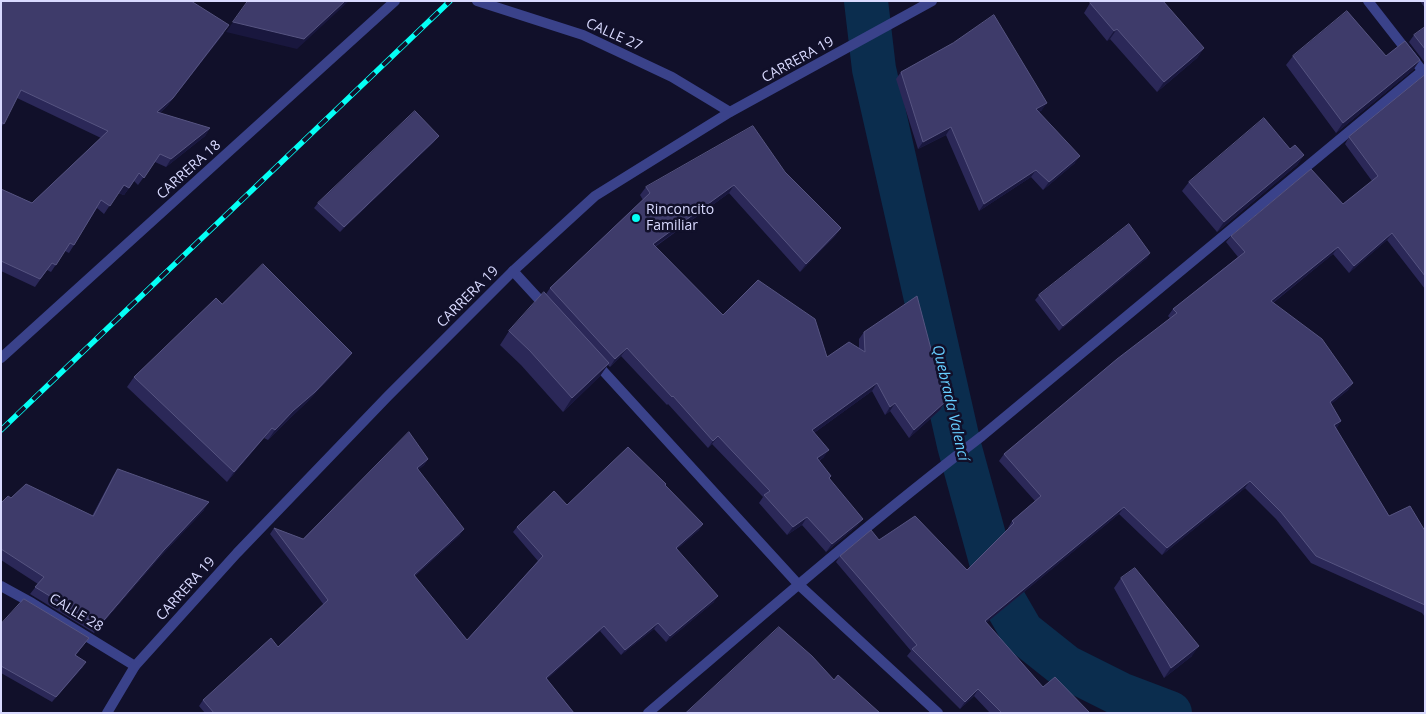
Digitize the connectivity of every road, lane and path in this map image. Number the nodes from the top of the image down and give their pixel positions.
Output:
1 (395, 1) edge
2 (477, 1) edge
3 (932, 1) edge
4 (1368, 1) edge
5 (1423, 73) edge
6 (730, 112) junction
7 (513, 272) junction
8 (553, 315) edge
9 (586, 351) edge
10 (1, 358) edge
11 (798, 584) junction
12 (1, 586) edge
13 (135, 666) junction
14 (107, 713) edge
15 (648, 713) edge
16 (938, 713) edge

1 - 10 street, CARRERA 18
2 - 6 street, CALLE 27
3 - 6 street, CARRERA 19
4 - 5 street
5 - 11 street
6 - 7 street, CARRERA 19
7 - 8 street
7 - 13 street, CARRERA 19
9 - 11 street
11 - 15 street
11 - 16 street
12 - 13 street, CALLE 28
13 - 14 street, CARRERA 19

